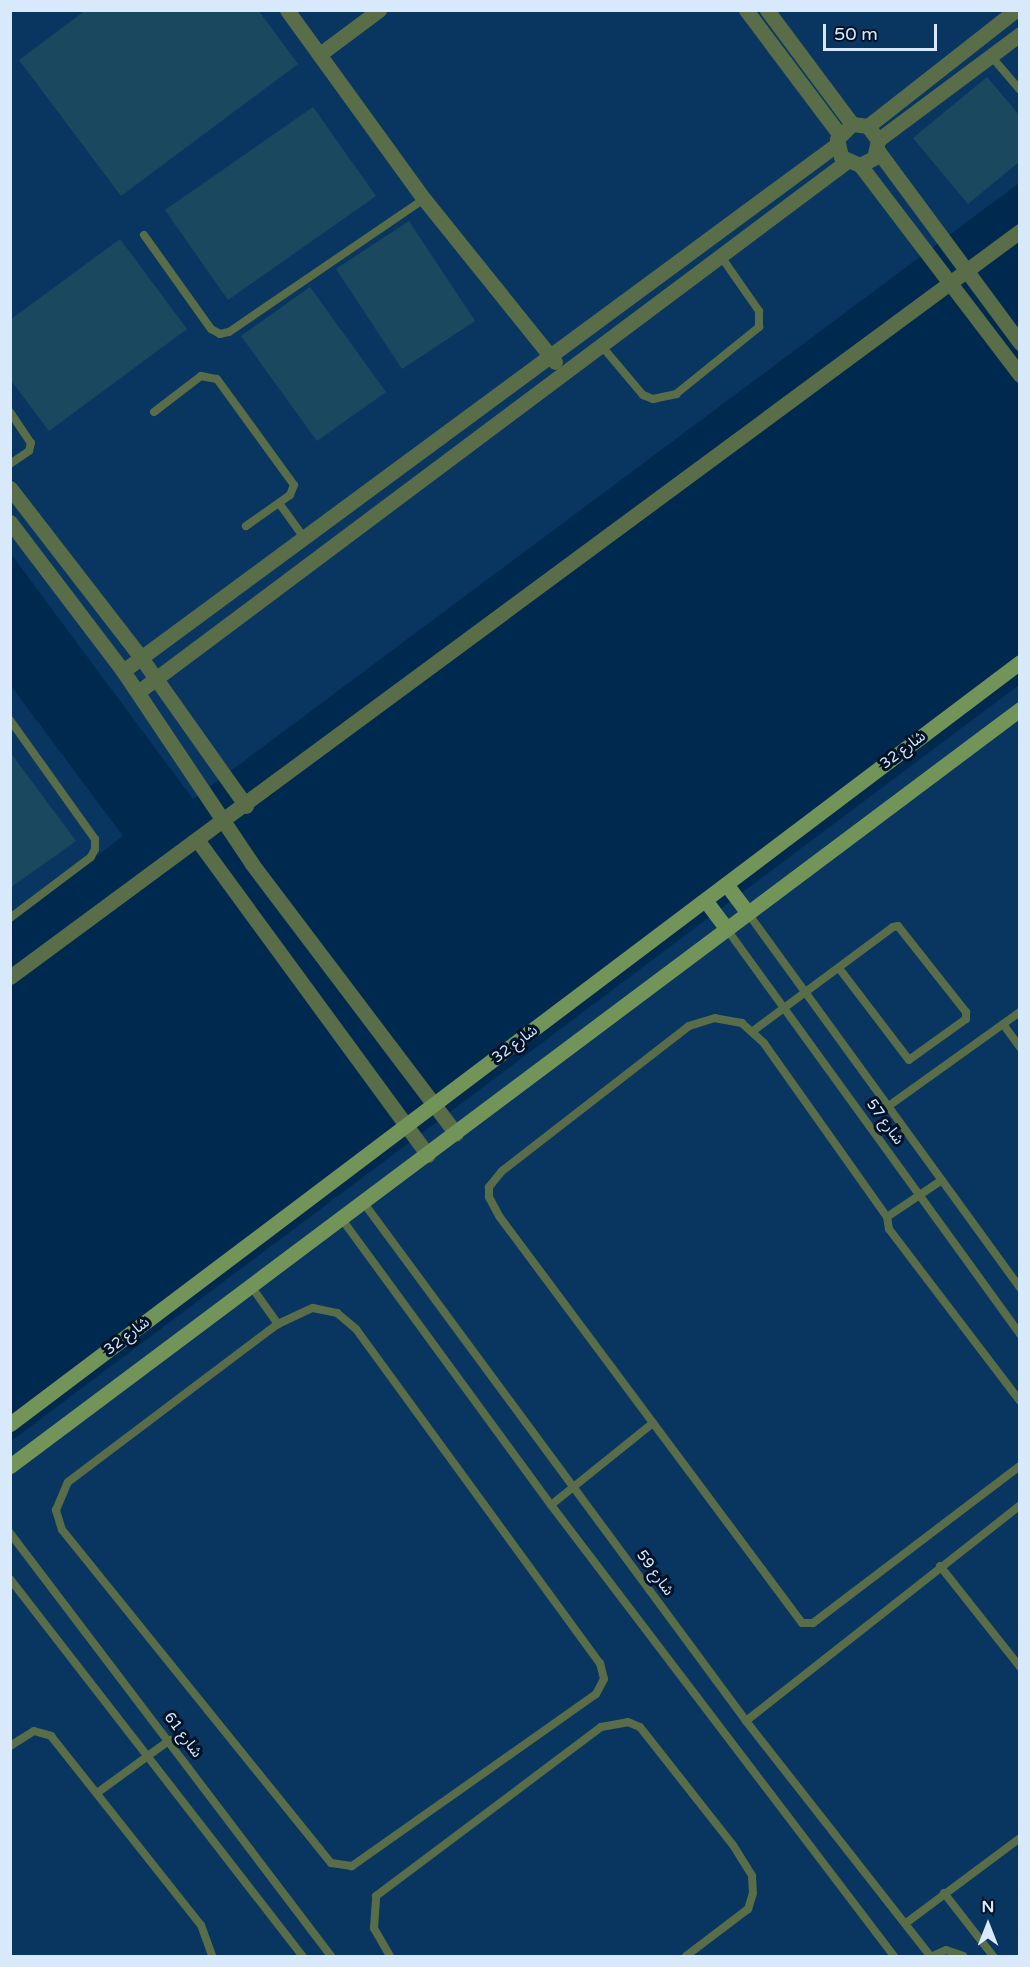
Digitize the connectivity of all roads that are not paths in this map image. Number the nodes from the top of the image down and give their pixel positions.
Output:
1 (287, 10) edge
2 (379, 10) edge
3 (746, 10) edge
4 (767, 10) edge
5 (1016, 10) edge
6 (1020, 34) edge
7 (320, 54) junction
8 (991, 56) junction
9 (1020, 90) edge
10 (860, 125) junction
11 (838, 139) junction
12 (878, 146) junction
13 (853, 164) junction
14 (424, 199) junction
15 (1020, 231) edge
16 (144, 235) dead end
17 (720, 255) junction
18 (967, 270) junction
19 (950, 283) junction
20 (1020, 343) edge
21 (600, 344) junction
22 (548, 355) junction
23 (563, 371) junction
24 (1020, 375) edge
25 (10, 412) edge
26 (154, 412) dead end
27 (10, 465) edge
28 (10, 488) edge
29 (279, 502) junction
30 (10, 522) edge
31 (246, 526) dead end
32 (305, 539) junction
33 (244, 585) junction
34 (257, 605) junction
35 (142, 659) junction
36 (1020, 662) edge
37 (123, 671) junction
38 (156, 679) junction
39 (138, 692) junction
40 (1020, 709) edge
41 (10, 720) edge
42 (246, 806) junction
43 (223, 823) junction
44 (198, 841) junction
45 (726, 884) junction
46 (705, 900) junction
47 (747, 912) junction
48 (10, 918) edge
49 (726, 928) junction
50 (839, 968) junction
51 (10, 977) edge
52 (806, 993) junction
53 (785, 1009) junction
54 (1020, 1012) edge
55 (1003, 1024) junction
56 (753, 1031) junction
57 (1020, 1047) edge
58 (434, 1105) junction
59 (890, 1105) junction
60 (407, 1126) junction
61 (456, 1134) junction
62 (428, 1155) junction
63 (942, 1180) junction
64 (921, 1194) junction
65 (363, 1202) junction
66 (887, 1217) junction
67 (341, 1218) junction
68 (1016, 1275) edge
69 (251, 1286) junction
70 (1020, 1288) edge
71 (278, 1324) junction
72 (1020, 1334) edge
73 (1020, 1401) edge
74 (653, 1423) junction
75 (10, 1424) edge
76 (10, 1466) edge
77 (1020, 1466) edge
78 (575, 1486) junction
79 (1020, 1504) edge
80 (551, 1505) junction
81 (10, 1533) edge
82 (940, 1566) junction
83 (10, 1579) edge
84 (1020, 1667) edge
85 (746, 1721) junction
86 (170, 1740) junction
87 (10, 1746) edge
88 (148, 1757) junction
89 (97, 1793) junction
90 (1020, 1838) edge
91 (944, 1893) junction
92 (906, 1923) junction
93 (212, 1956) edge
94 (302, 1956) edge
95 (331, 1956) edge
96 (390, 1956) edge
97 (686, 1956) edge
98 (894, 1956) edge
99 (932, 1956) edge
100 (963, 1956) edge
101 (993, 1956) edge

1 - 7 street
2 - 7 street
3 - 11 street
4 - 10 street
5 - 10 street
6 - 8 street
7 - 14 street
8 - 9 lane
8 - 12 street
10 - 11 street
10 - 12 street
11 - 13 street
11 - 22 street
12 - 13 street
12 - 18 street
13 - 17 street
13 - 19 street
14 - 16 lane
14 - 22 street
15 - 18 street
17 - 21 street
17 - 21 lane
18 - 19 street
18 - 20 street
19 - 24 street
19 - 42 street
21 - 23 street
22 - 23 street
22 - 32 street
23 - 34 street
25 - 27 lane
26 - 29 lane
28 - 35 street
29 - 31 lane
29 - 32 lane
30 - 37 street
32 - 33 street
33 - 34 street
33 - 35 street
34 - 38 street
35 - 37 street
35 - 38 street
36 - 45 main road, شارع 32
37 - 39 street
38 - 39 street
38 - 42 street
39 - 43 street
40 - 47 main road
41 - 48 lane
42 - 43 street
43 - 44 street
43 - 58 street
44 - 51 street
44 - 60 street
45 - 46 main road, شارع 32
45 - 47 main road
46 - 49 main road
46 - 58 main road, شارع 32
47 - 49 main road
47 - 52 lane, شارع 57
49 - 53 lane, شارع 57
49 - 61 main road
50 - 50 lane
50 - 52 lane
52 - 53 lane
52 - 59 lane, شارع 57
53 - 56 lane
53 - 64 lane, شارع 57
54 - 55 lane
55 - 57 lane
55 - 59 lane
56 - 66 lane
56 - 74 lane
58 - 60 main road, شارع 32
58 - 61 street
59 - 63 lane, شارع 57
60 - 62 street
60 - 75 main road, شارع 32
61 - 62 main road
62 - 65 main road
63 - 64 lane
63 - 68 lane, شارع 57
64 - 66 lane
64 - 72 lane, شارع 57
65 - 67 main road
65 - 78 lane, شارع 59
66 - 73 lane
67 - 69 main road
67 - 80 lane
68 - 70 lane, شارع 57
69 - 71 lane
69 - 76 main road
71 - 71 lane
74 - 77 lane
74 - 78 lane
78 - 80 lane
78 - 85 lane, شارع 59
79 - 82 lane
80 - 98 lane
81 - 86 lane, شارع 61
82 - 84 lane
82 - 85 lane
83 - 88 lane
85 - 92 lane, شارع 59
86 - 88 lane
86 - 95 lane, شارع 61
87 - 89 lane
88 - 89 lane
88 - 94 lane
89 - 93 lane
90 - 91 lane
91 - 92 lane
91 - 101 lane
92 - 99 lane, شارع 59
96 - 97 lane
99 - 100 lane

